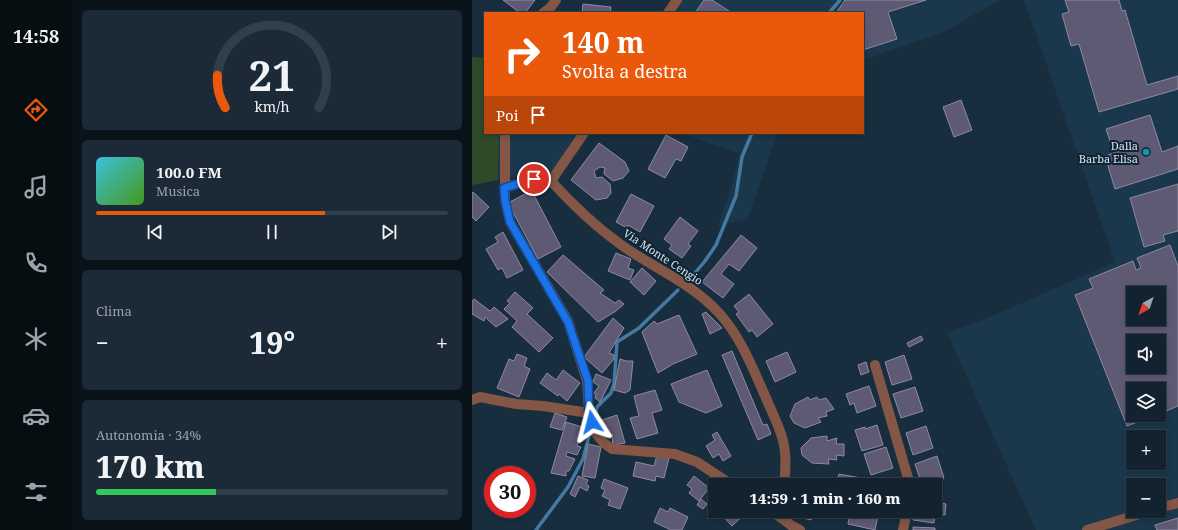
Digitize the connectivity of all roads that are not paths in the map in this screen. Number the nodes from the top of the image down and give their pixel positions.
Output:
1 (556, 0) edge
2 (678, 0) edge
3 (544, 12) edge
4 (669, 12) edge
5 (505, 134) edge
6 (583, 134) edge
7 (551, 181) junction
8 (504, 188) junction
9 (875, 365) dead end
10 (472, 400) edge
11 (589, 413) junction
12 (721, 478) edge
13 (785, 478) edge
14 (908, 478) edge
15 (1178, 502) edge
16 (1166, 506) edge
17 (782, 518) edge
18 (906, 518) edge
19 (1127, 518) edge
20 (800, 530) edge
21 (903, 530) edge
22 (1087, 530) edge

1 - 3 street
2 - 4 street
5 - 8 street
6 - 7 street
7 - 8 street
7 - 13 street, Via Monte Cengio
8 - 11 street
9 - 14 street
10 - 11 street
11 - 12 street
15 - 16 street
17 - 20 street
18 - 21 street
19 - 22 street

